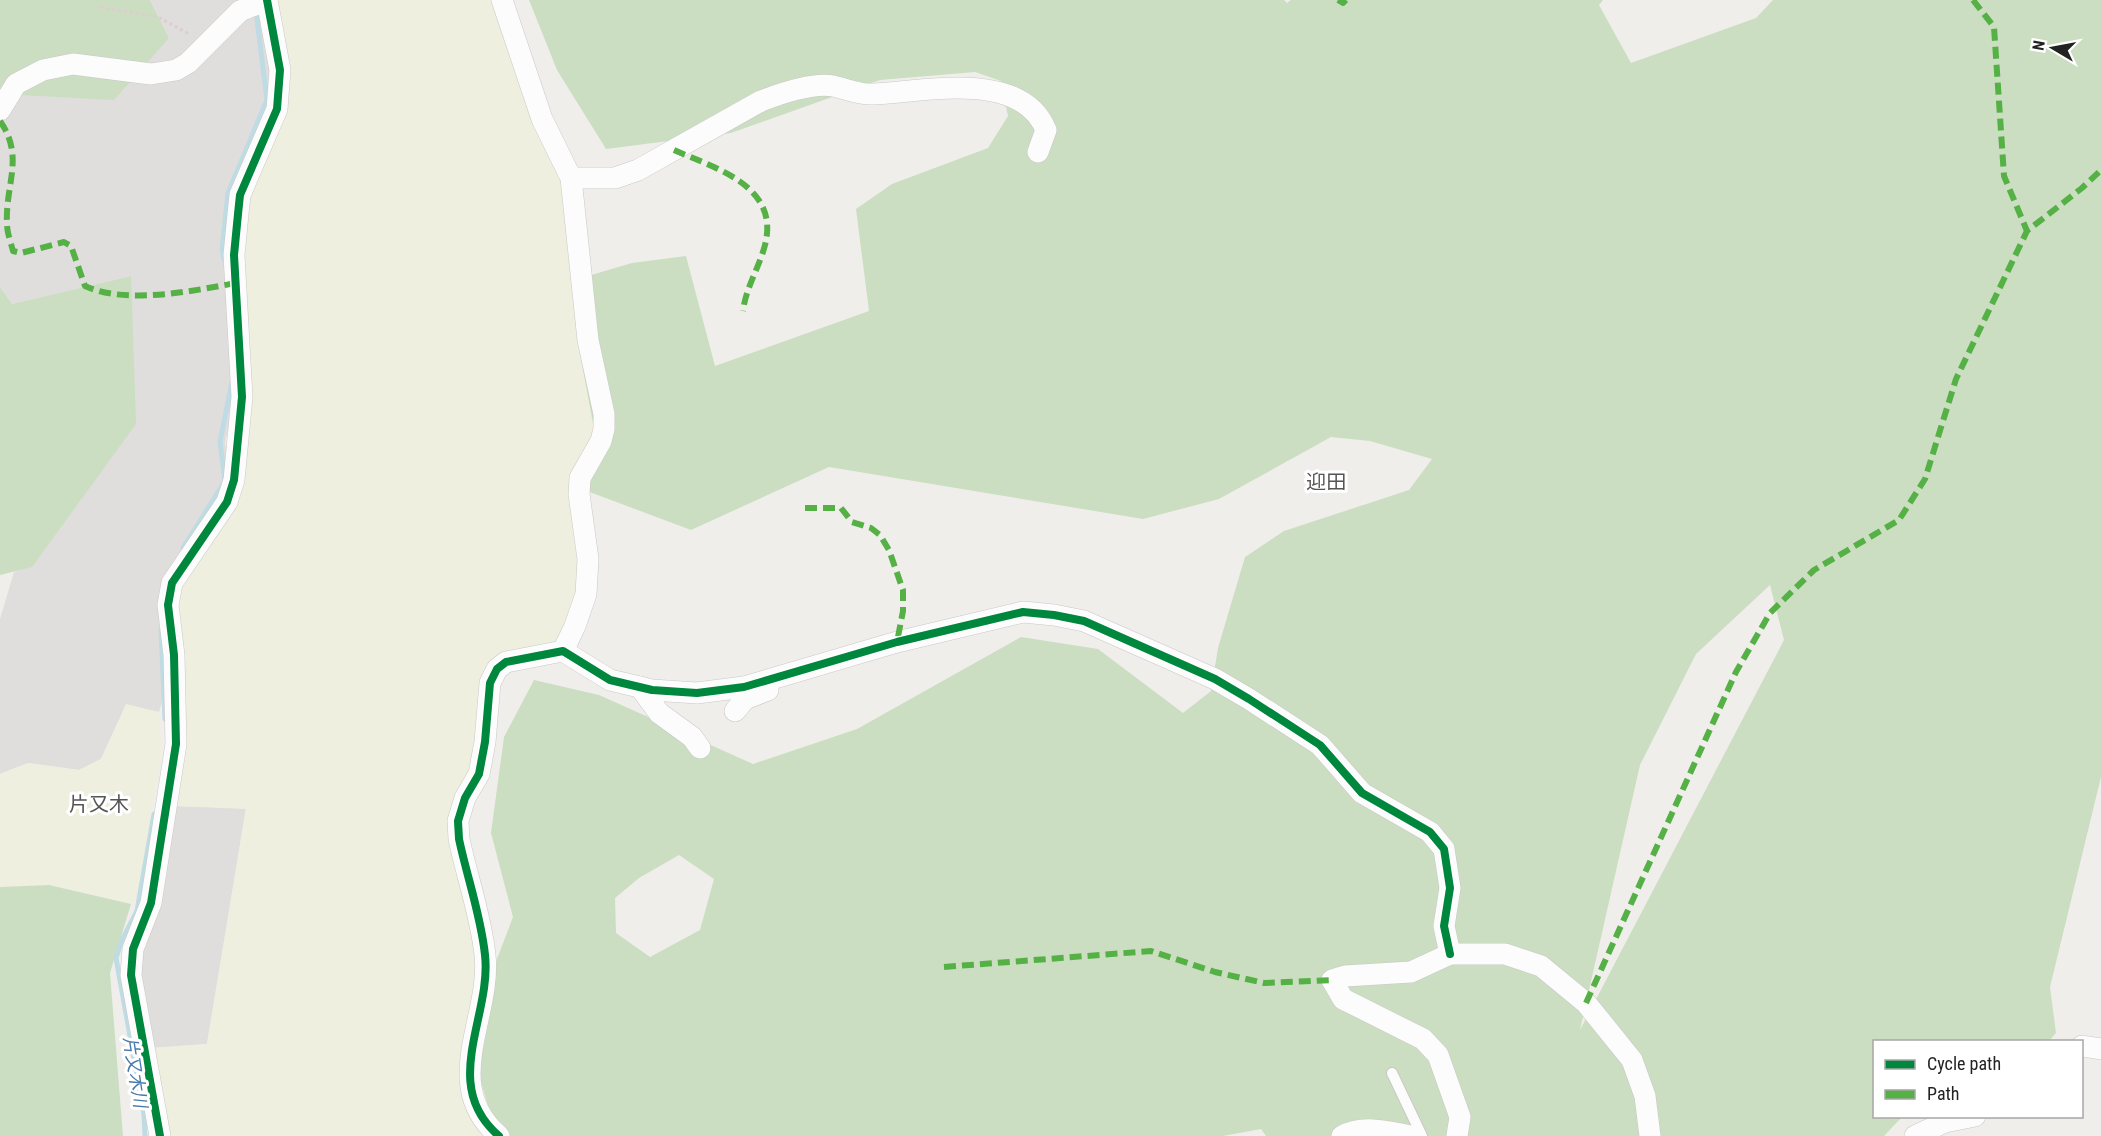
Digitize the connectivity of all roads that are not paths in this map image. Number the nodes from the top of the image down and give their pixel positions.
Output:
1 (502, 0) edge
2 (261, 3) edge
3 (0, 110) edge
4 (1038, 152) dead end
5 (571, 178) junction
6 (563, 651) junction
7 (790, 673) junction
8 (640, 687) junction
9 (735, 711) dead end
10 (700, 748) dead end
11 (1450, 954) junction
12 (2083, 1046) edge
13 (2101, 1049) edge
14 (1392, 1073) dead end
15 (1965, 1118) edge
16 (160, 1136) edge
17 (499, 1136) edge
18 (1342, 1136) edge
19 (1411, 1136) edge
20 (1422, 1136) edge
21 (1457, 1136) edge
22 (1650, 1136) edge
23 (1915, 1136) edge

1 - 5 street
2 - 3 street
2 - 16 street
4 - 5 street
5 - 6 street
6 - 8 street
6 - 17 street
7 - 8 street
7 - 9 street
7 - 11 street
8 - 10 street
11 - 21 street
11 - 22 street
12 - 13 street
14 - 20 lane
15 - 23 street
18 - 19 street

